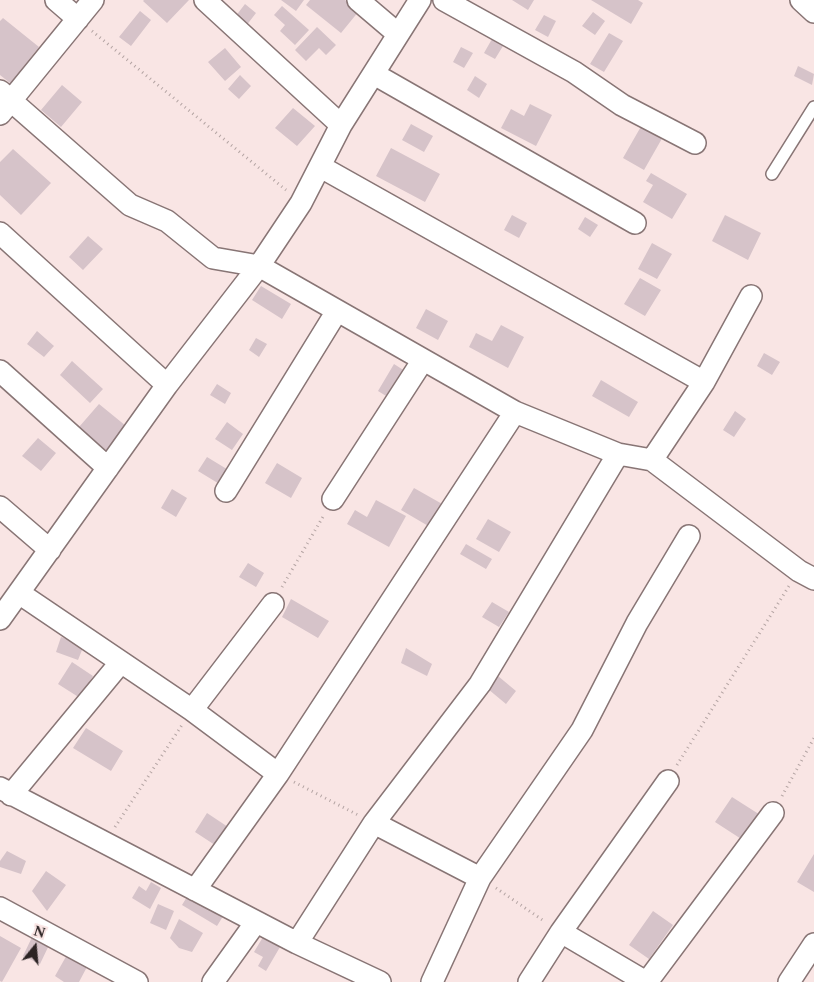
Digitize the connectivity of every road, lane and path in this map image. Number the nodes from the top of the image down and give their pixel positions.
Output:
1 (56, 0) edge
2 (93, 0) edge
3 (205, 0) edge
4 (358, 0) edge
5 (420, 0) edge
6 (444, 0) edge
7 (801, 0) edge
8 (814, 12) edge
9 (78, 19) junction
10 (398, 34) junction
11 (374, 74) junction
12 (4, 102) edge
13 (814, 107) edge
14 (341, 124) junction
15 (695, 143) dead end
16 (321, 167) junction
17 (772, 174) dead end
18 (301, 203) junction
19 (635, 224) dead end
20 (0, 233) edge
21 (259, 266) junction
22 (751, 296) dead end
23 (337, 311) junction
24 (423, 360) junction
25 (0, 371) edge
26 (704, 382) junction
27 (167, 385) junction
28 (515, 412) junction
29 (618, 454) junction
30 (652, 460) junction
31 (108, 468) junction
32 (226, 491) dead end
33 (333, 499) joint
34 (0, 507) edge
35 (689, 536) dead end
36 (50, 550) junction
37 (806, 575) edge
38 (19, 593) junction
39 (273, 604) joint
40 (0, 619) edge
41 (121, 662) junction
42 (192, 710) junction
43 (814, 738) edge
44 (278, 774) junction
45 (668, 781) joint
46 (6, 791) edge
47 (773, 813) joint
48 (374, 823) junction
49 (105, 843) junction
50 (480, 878) junction
51 (195, 890) junction
52 (0, 908) edge
53 (256, 922) junction
54 (561, 932) junction
55 (297, 943) junction
56 (814, 944) edge
57 (137, 982) edge
58 (213, 982) edge
59 (380, 982) edge
60 (432, 982) edge
61 (529, 982) edge
62 (647, 982) edge
63 (789, 982) edge

1 - 9 street
2 - 9 street
3 - 14 street
4 - 10 street
5 - 10 street
6 - 15 street
7 - 8 street
9 - 12 street
9 - 18 path
10 - 11 street
11 - 14 street
11 - 19 street
12 - 21 street
13 - 17 lane
14 - 16 street
16 - 18 street
16 - 26 street
18 - 21 street
20 - 27 street
21 - 23 street
21 - 27 street
22 - 26 street
23 - 24 street
23 - 32 street
24 - 28 street
24 - 33 street
25 - 31 street
26 - 30 street
27 - 31 street
28 - 29 street
28 - 44 street
29 - 30 street
29 - 48 street
30 - 37 street
31 - 36 street
33 - 39 path
34 - 36 street
35 - 50 street
36 - 38 street
37 - 45 path
38 - 40 street
38 - 41 street
39 - 42 street
41 - 42 street
41 - 46 street
42 - 44 street
42 - 49 path
43 - 47 path
44 - 48 path
44 - 51 street
45 - 54 street
46 - 49 street
47 - 62 street
48 - 50 street
48 - 55 street
49 - 51 street
50 - 54 path
50 - 60 street
51 - 53 street
52 - 57 street
53 - 55 street
53 - 58 street
54 - 61 street
54 - 62 street
55 - 59 street
56 - 63 street

